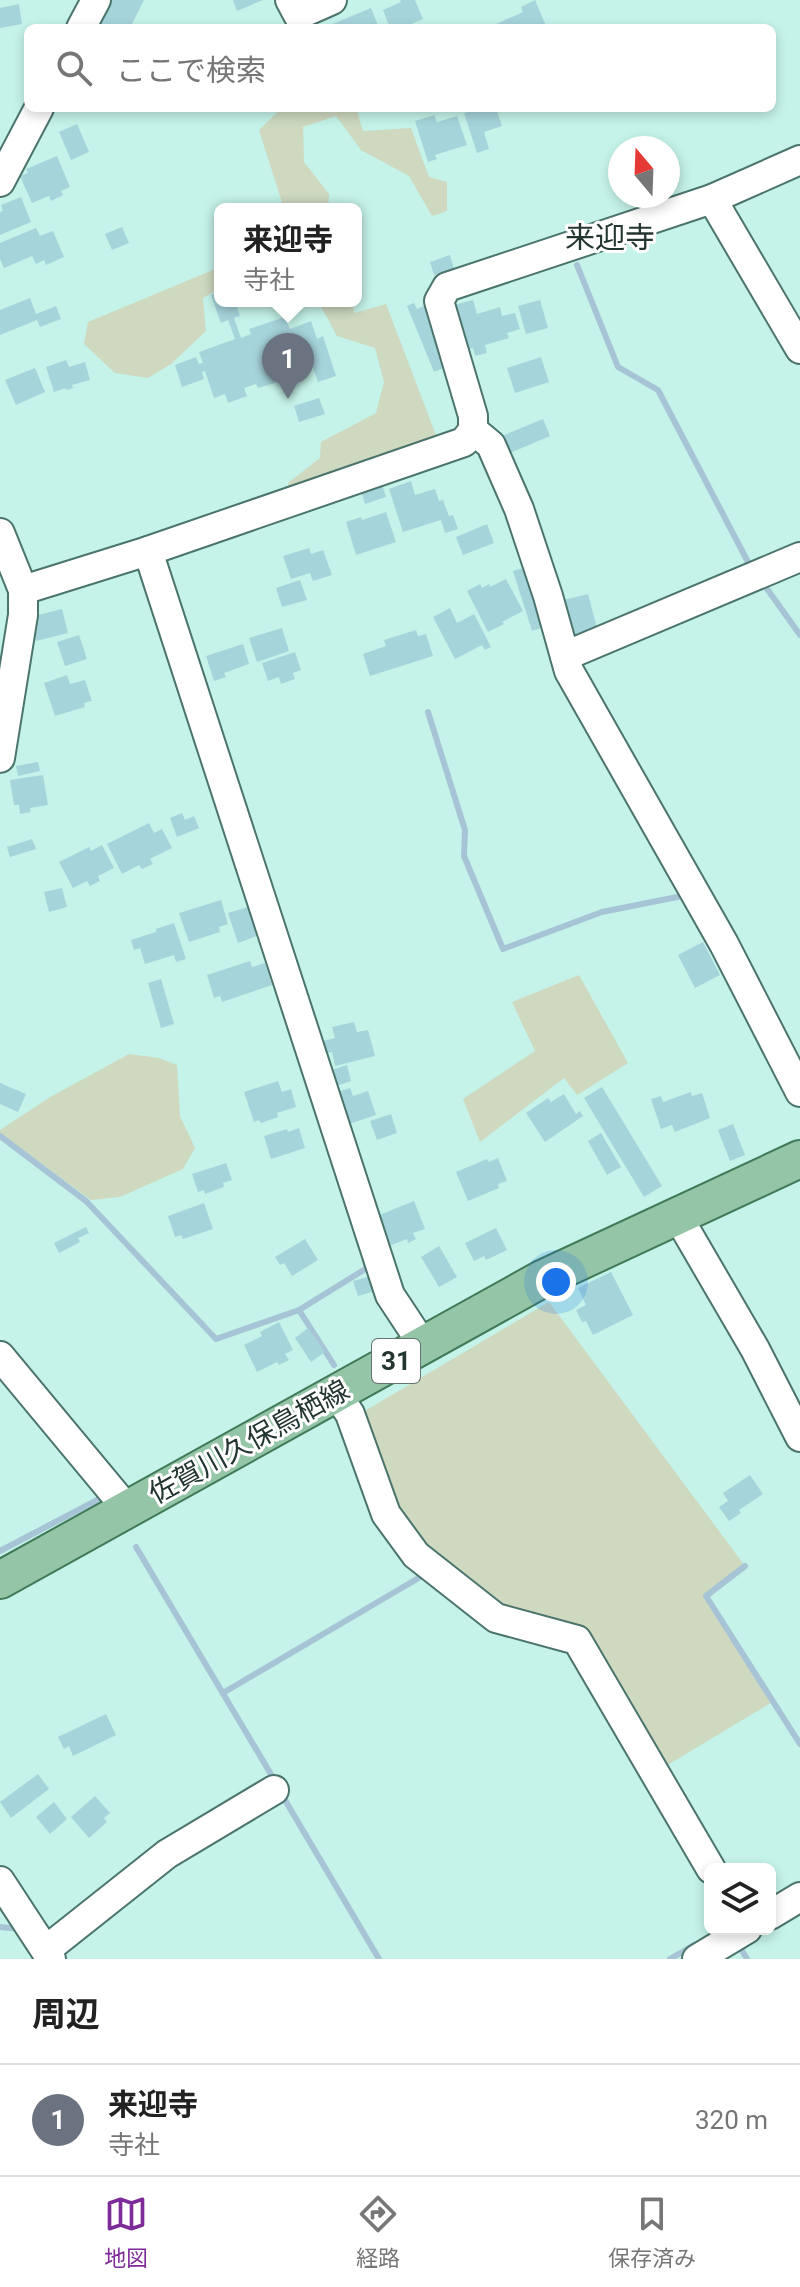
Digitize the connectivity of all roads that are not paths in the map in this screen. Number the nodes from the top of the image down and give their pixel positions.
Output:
1 (96, 0) edge
2 (290, 0) edge
3 (332, 0) edge
4 (83, 24) edge
5 (37, 112) edge
6 (800, 160) edge
7 (0, 182) edge
8 (712, 199) junction
9 (800, 349) edge
10 (473, 430) junction
11 (0, 533) edge
12 (148, 551) junction
13 (800, 557) edge
14 (23, 590) junction
15 (565, 656) junction
16 (0, 758) edge
17 (800, 1092) edge
18 (800, 1159) edge
19 (677, 1215) junction
20 (423, 1345) junction
21 (0, 1356) edge
22 (336, 1393) junction
23 (800, 1437) edge
24 (125, 1510) junction
25 (0, 1580) edge
26 (274, 1790) dead end
27 (707, 1863) edge
28 (0, 1881) edge
29 (800, 1897) edge
30 (776, 1911) edge
31 (736, 1935) edge
32 (48, 1955) edge
33 (697, 1959) edge

1 - 4 street
2 - 3 street
5 - 7 street
6 - 8 street
8 - 9 street
8 - 10 street
10 - 12 street
10 - 15 street
11 - 14 street
12 - 14 street
12 - 20 street
13 - 15 street
14 - 16 street
15 - 17 street
18 - 19 main road, 佐賀川久保鳥栖線 / 31
19 - 20 main road, 佐賀川久保鳥栖線 / 31
19 - 23 street
20 - 22 main road, 佐賀川久保鳥栖線 / 31
21 - 24 street
22 - 24 main road, 佐賀川久保鳥栖線 / 31
22 - 27 street
24 - 25 main road, 佐賀川久保鳥栖線 / 31
26 - 32 street
28 - 32 street
29 - 30 street
31 - 33 street

